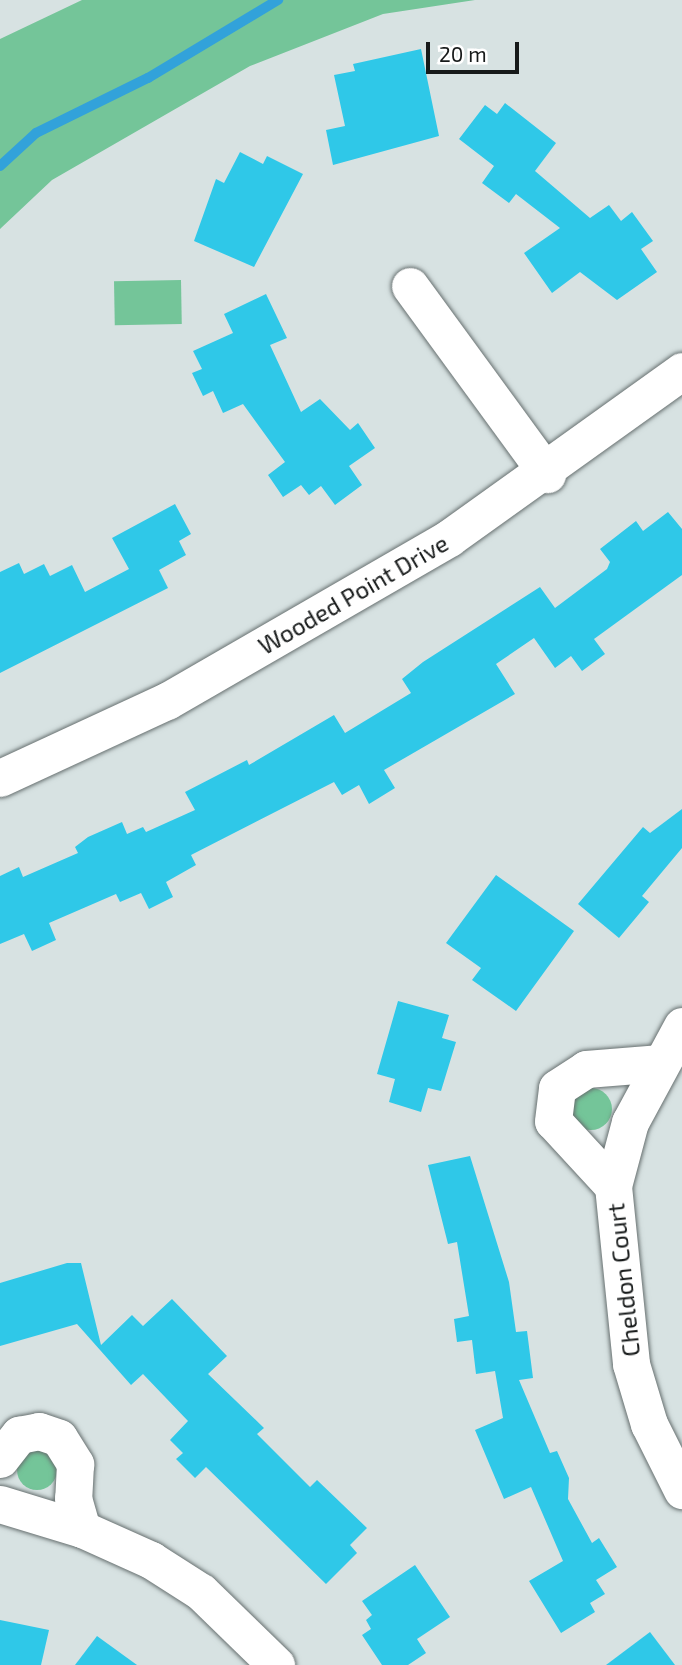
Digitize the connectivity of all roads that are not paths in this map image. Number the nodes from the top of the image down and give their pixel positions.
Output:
1 (410, 286) dead end
2 (682, 371) edge
3 (547, 474) junction
4 (0, 778) edge
5 (682, 1026) edge
6 (661, 1063) junction
7 (613, 1186) junction
8 (0, 1459) edge
9 (682, 1490) edge
10 (0, 1504) edge
11 (82, 1529) junction
12 (276, 1665) edge

1 - 3 street
2 - 3 street, Wooded Point Drive
3 - 4 street, Wooded Point Drive
5 - 6 street, Cheldon Court
6 - 7 street, Cheldon Court
6 - 7 street, Cheldon Court
7 - 9 street, Cheldon Court
8 - 11 street
10 - 11 street
11 - 12 street

